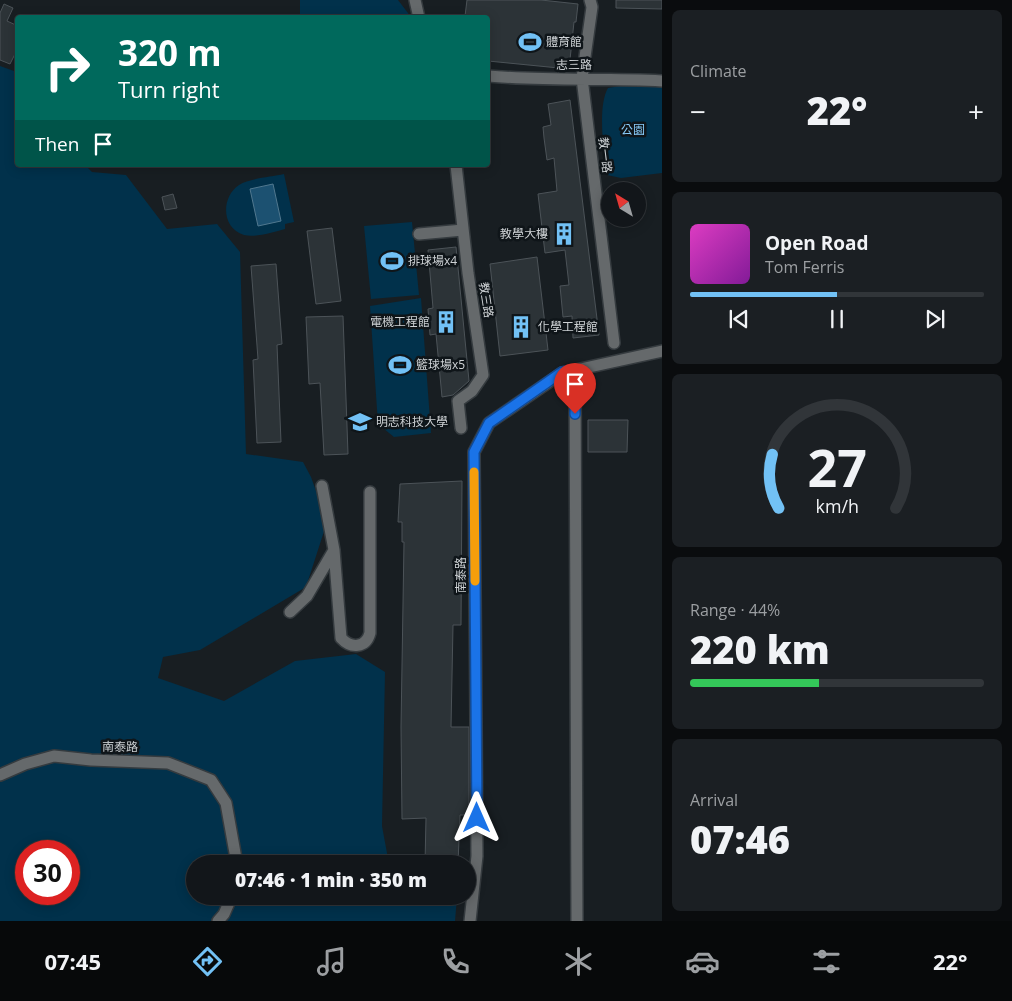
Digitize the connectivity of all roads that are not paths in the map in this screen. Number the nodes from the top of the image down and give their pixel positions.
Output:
1 (407, 0) edge
2 (590, 0) edge
3 (416, 10) edge
4 (490, 76) edge
5 (582, 78) junction
6 (662, 81) edge
7 (456, 167) edge
8 (463, 230) junction
9 (419, 234) dead end
10 (614, 343) dead end
11 (662, 351) edge
12 (575, 370) junction
13 (461, 428) dead end
14 (322, 486) dead end
15 (370, 492) dead end
16 (334, 550) junction
17 (290, 612) dead end
18 (0, 775) edge
19 (235, 855) edge
20 (227, 905) edge
21 (218, 921) edge
22 (470, 921) edge
23 (577, 921) edge

1 - 3 street
2 - 5 street, 教一路
4 - 5 street, 志三路
5 - 6 street, 志三路
5 - 10 street, 教一路
7 - 8 street, 教三路
8 - 9 street
8 - 13 street, 教三路
11 - 12 street, 南泰路
12 - 22 street, 南泰路
12 - 23 street
14 - 16 street
15 - 16 street
16 - 17 street
18 - 19 street, 南泰路
20 - 21 street

